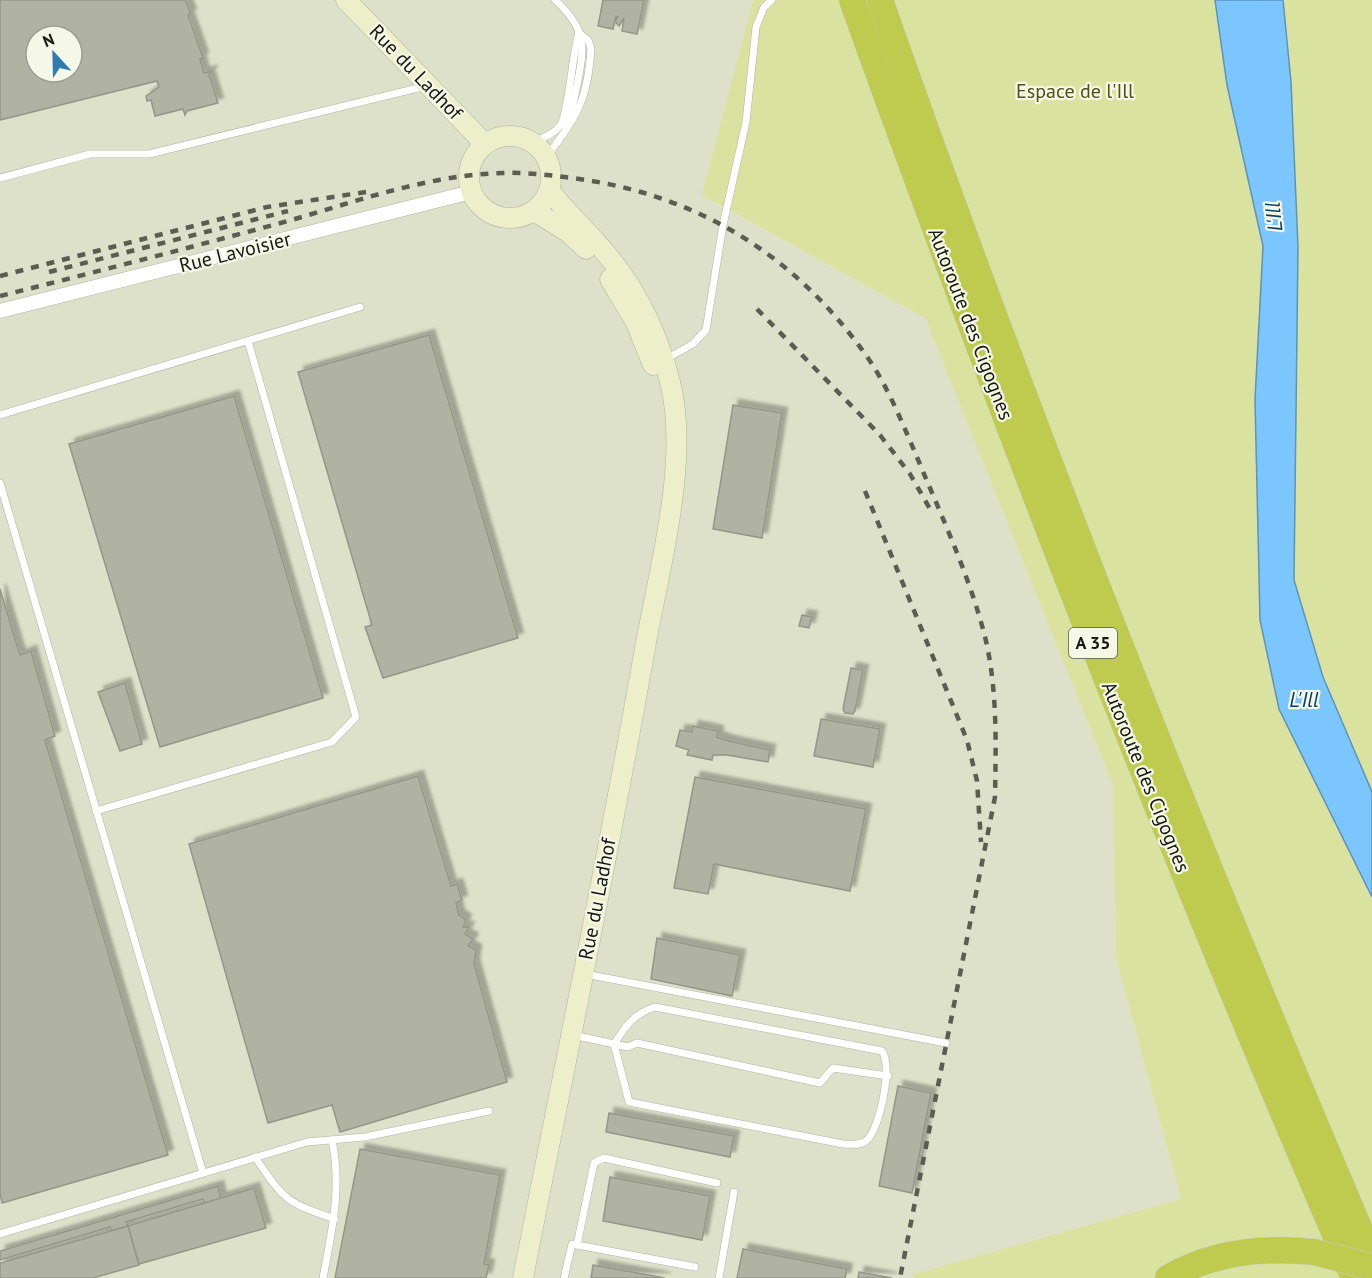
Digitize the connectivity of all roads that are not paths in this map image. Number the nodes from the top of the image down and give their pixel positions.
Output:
1 (346, 0) edge
2 (555, 0) edge
3 (772, 0) edge
4 (852, 0) edge
5 (880, 0) edge
6 (579, 33) junction
7 (428, 85) junction
8 (531, 142) junction
9 (485, 144) junction
10 (546, 158) junction
11 (0, 178) edge
12 (550, 191) junction
13 (471, 192) junction
14 (534, 212) junction
15 (360, 307) dead end
16 (0, 311) edge
17 (248, 341) junction
18 (664, 360) junction
19 (0, 415) edge
20 (0, 483) edge
21 (668, 519) junction
22 (96, 811) junction
23 (582, 974) junction
24 (570, 1034) junction
25 (946, 1043) dead end
26 (614, 1044) junction
27 (888, 1076) junction
28 (489, 1111) dead end
29 (332, 1140) junction
30 (255, 1157) junction
31 (203, 1173) junction
32 (717, 1183) dead end
33 (734, 1192) dead end
34 (335, 1219) junction
35 (0, 1234) edge
36 (577, 1245) junction
37 (1372, 1258) edge
38 (695, 1267) dead end
39 (1372, 1267) edge
40 (323, 1278) edge
41 (523, 1278) edge
42 (564, 1278) edge
43 (719, 1278) edge
44 (1168, 1278) edge
45 (1354, 1278) edge

1 - 7 main road, Rue du Ladhof
2 - 6 lane
3 - 18 lane
4 - 45 highway, Autoroute des Cigognes / A 35
5 - 37 highway, Autoroute des Cigognes / A 35
6 - 8 lane
6 - 10 lane
7 - 9 main road, Rue du Ladhof
7 - 11 lane
8 - 9 main road
8 - 10 main road
9 - 13 main road
10 - 12 main road
12 - 14 main road
12 - 18 main road, Rue du Ladhof
13 - 14 main road
13 - 16 street, Rue Lavoisier
14 - 21 main road, Rue du Ladhof
15 - 17 lane
17 - 19 lane
17 - 22 lane
18 - 21 main road, Rue du Ladhof
20 - 22 lane
21 - 23 main road, Rue du Ladhof
22 - 31 lane
23 - 24 main road, Rue du Ladhof
23 - 25 lane
24 - 26 lane
24 - 41 main road, Rue du Ladhof
26 - 27 lane
26 - 27 lane
26 - 27 lane
28 - 29 lane
29 - 30 lane
29 - 34 lane
30 - 31 lane
30 - 34 lane
31 - 35 lane
32 - 36 lane
33 - 43 lane
34 - 40 lane
36 - 38 lane
36 - 42 lane
39 - 44 highway, bridge

